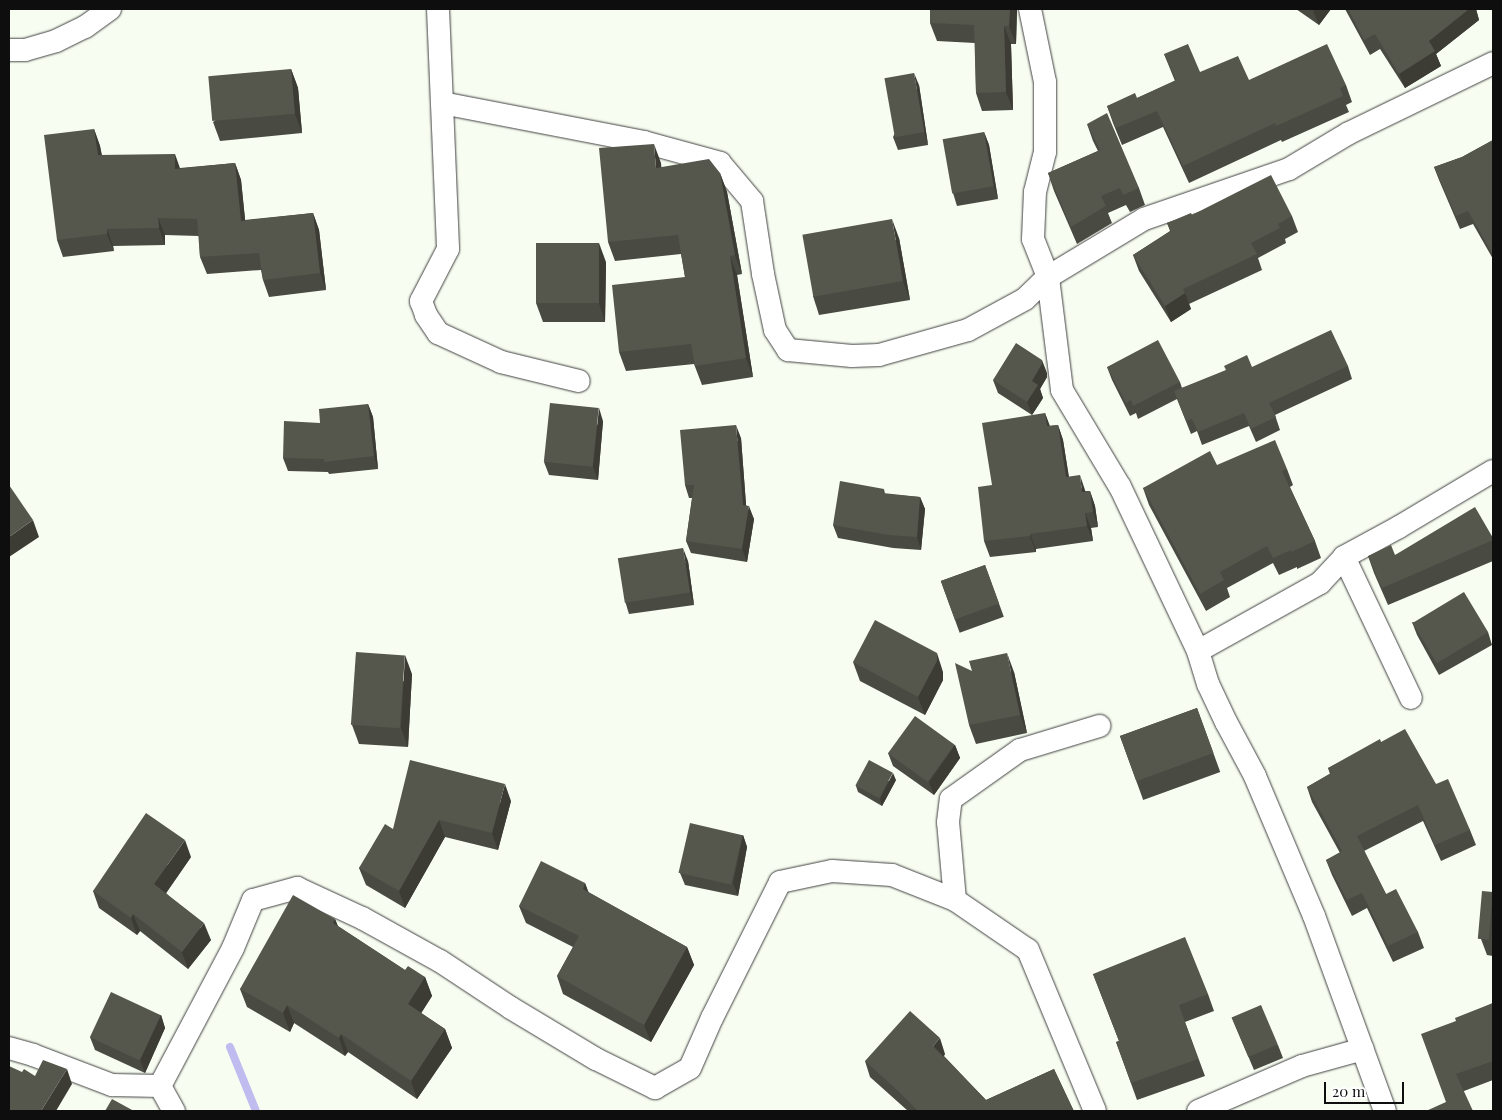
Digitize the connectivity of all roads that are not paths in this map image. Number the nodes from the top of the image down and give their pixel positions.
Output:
1 (110, 9) edge
2 (438, 9) edge
3 (1030, 9) edge
4 (9, 50) edge
5 (1493, 63) edge
6 (442, 102) junction
7 (1048, 278) junction
8 (579, 381) dead end
9 (1493, 471) edge
10 (1344, 557) junction
11 (1198, 651) junction
12 (1411, 698) dead end
13 (1099, 726) dead end
14 (955, 900) junction
15 (9, 1048) edge
16 (1363, 1049) junction
17 (160, 1086) junction
18 (174, 1111) edge
19 (1095, 1111) edge
20 (1198, 1111) edge
21 (1385, 1111) edge

1 - 4 street
2 - 6 street
3 - 7 street
5 - 7 street
6 - 7 street
6 - 8 street
7 - 11 street
9 - 10 street
10 - 11 street
10 - 12 street
11 - 16 street
13 - 14 street
14 - 17 street
14 - 19 street
15 - 17 street
16 - 20 street
16 - 21 street
17 - 18 street

